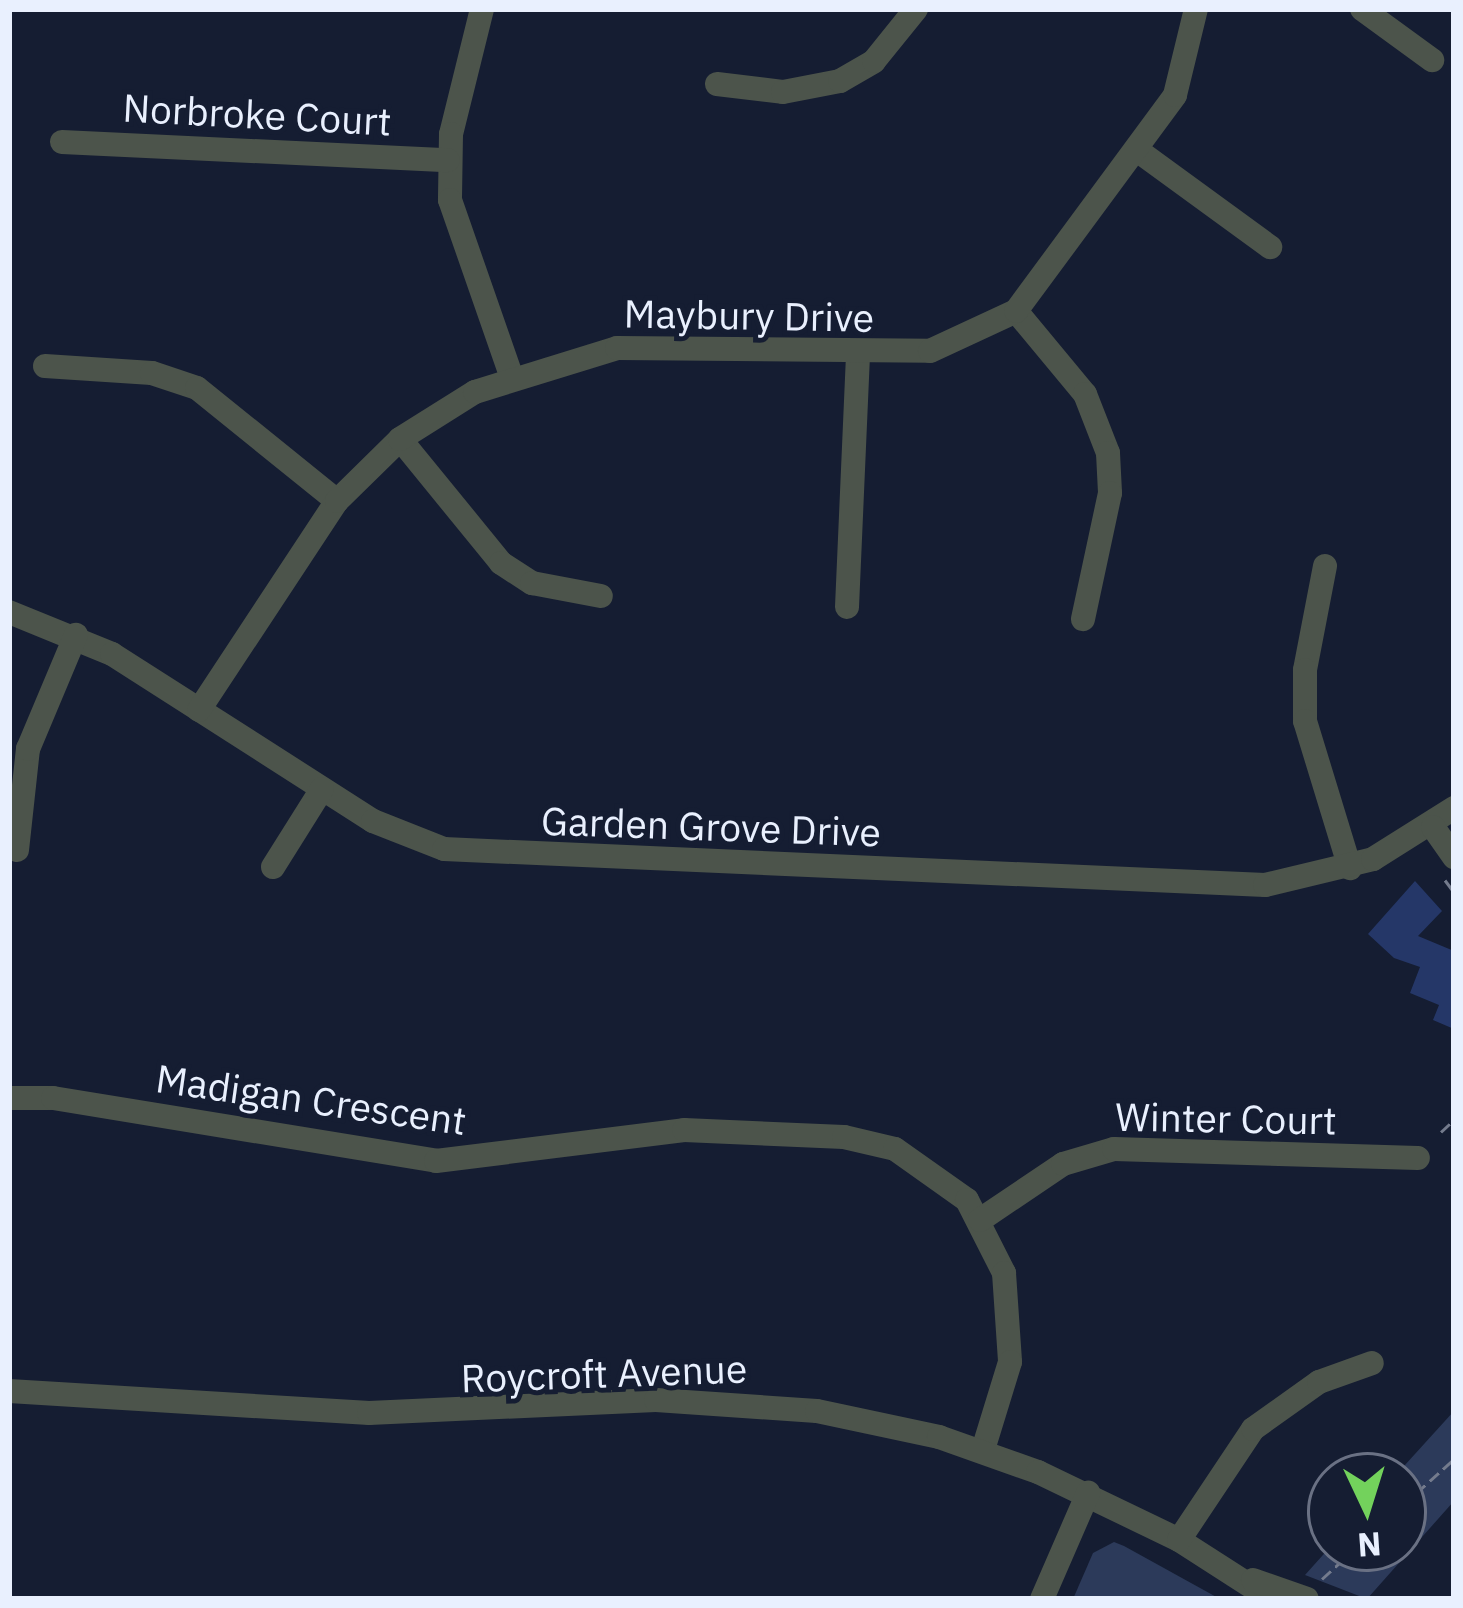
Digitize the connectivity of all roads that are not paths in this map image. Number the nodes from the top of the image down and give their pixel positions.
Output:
1 (482, 9) edge
2 (916, 9) edge
3 (1196, 9) edge
4 (1362, 9) edge
5 (1432, 60) dead end
6 (718, 84) dead end
7 (62, 142) dead end
8 (1137, 150) junction
9 (448, 160) junction
10 (1270, 247) dead end
11 (1016, 311) junction
12 (858, 352) junction
13 (45, 366) dead end
14 (511, 375) junction
15 (400, 440) junction
16 (337, 501) junction
17 (1325, 566) dead end
18 (601, 596) dead end
19 (847, 607) dead end
20 (9, 612) edge
21 (1083, 619) dead end
22 (76, 635) junction
23 (200, 710) junction
24 (322, 789) junction
25 (1454, 808) edge
26 (1433, 827) junction
27 (17, 850) dead end
28 (1454, 857) edge
29 (273, 867) dead end
30 (1350, 868) junction
31 (9, 1098) edge
32 (1418, 1158) dead end
33 (980, 1220) junction
34 (1372, 1364) dead end
35 (9, 1391) edge
36 (982, 1450) junction
37 (1088, 1493) junction
38 (1179, 1540) junction
39 (1240, 1575) junction
40 (1306, 1598) edge
41 (1042, 1599) edge
42 (1271, 1599) edge

1 - 9 street
2 - 6 street
3 - 8 street, Maybury Drive
4 - 5 street
7 - 9 street, Norbroke Court
8 - 10 street
8 - 11 street, Maybury Drive
9 - 14 street
11 - 12 street, Maybury Drive
11 - 21 street
12 - 14 street, Maybury Drive
12 - 19 street
13 - 16 street
14 - 15 street, Maybury Drive
15 - 16 street, Maybury Drive
15 - 18 street
16 - 23 street, Maybury Drive
17 - 30 street
20 - 22 street, Garden Grove Drive
22 - 23 street, Garden Grove Drive
22 - 27 street
23 - 24 street, Garden Grove Drive
24 - 29 street
24 - 30 street, Garden Grove Drive
25 - 26 street, Garden Grove Drive
26 - 28 street
26 - 30 street, Garden Grove Drive
31 - 33 street, Madigan Crescent
32 - 33 street, Winter Court
33 - 36 street, Madigan Crescent
34 - 38 street
35 - 36 street, Roycroft Avenue
36 - 37 street, Roycroft Avenue
37 - 38 street, Roycroft Avenue
37 - 41 street
38 - 39 street, Roycroft Avenue
39 - 40 street, Roycroft Avenue
39 - 42 street, Roycroft Avenue

